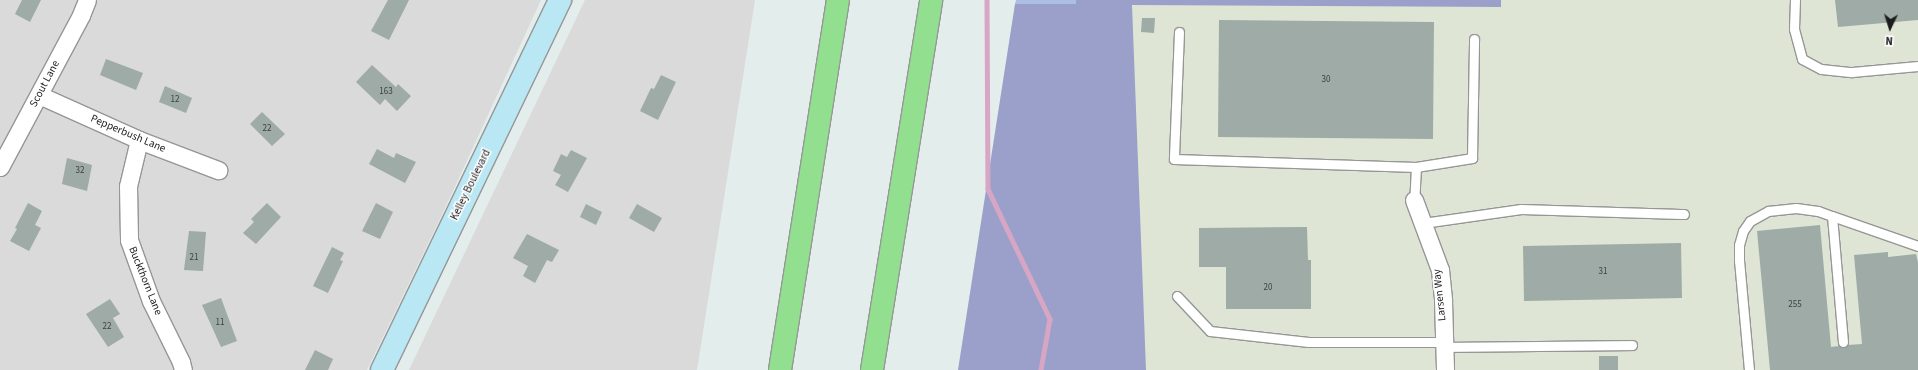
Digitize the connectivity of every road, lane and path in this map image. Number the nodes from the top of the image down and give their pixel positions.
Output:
1 (87, 0) edge
2 (560, 0) edge
3 (838, 0) edge
4 (930, 0) edge
5 (1795, 0) edge
6 (1180, 32) dead end
7 (1474, 39) dead end
8 (1918, 66) edge
9 (39, 95) junction
10 (139, 140) junction
11 (0, 167) edge
12 (1416, 167) junction
13 (218, 170) dead end
14 (1414, 200) joint
15 (1684, 214) dead end
16 (1832, 216) junction
17 (1423, 223) junction
18 (1918, 246) edge
19 (1177, 296) dead end
20 (1843, 342) dead end
21 (1444, 345) junction
22 (1632, 345) dead end
23 (183, 370) edge
24 (382, 370) edge
25 (780, 370) edge
26 (872, 370) edge
27 (1444, 370) edge
28 (1749, 370) edge

1 - 9 street, Scout Lane
2 - 24 main road, Kelley Boulevard
3 - 25 highway
4 - 26 highway
5 - 8 lane
6 - 12 lane
7 - 12 lane
9 - 10 street, Pepperbush Lane
9 - 11 street, Scout Lane
10 - 13 street, Pepperbush Lane
10 - 23 street, Buckthorn Lane
12 - 14 lane
14 - 17 street, Larsen Way
15 - 17 lane
16 - 18 lane
16 - 20 lane
16 - 28 lane
17 - 21 street, Larsen Way
19 - 21 lane
21 - 22 lane
21 - 27 street, Larsen Way

